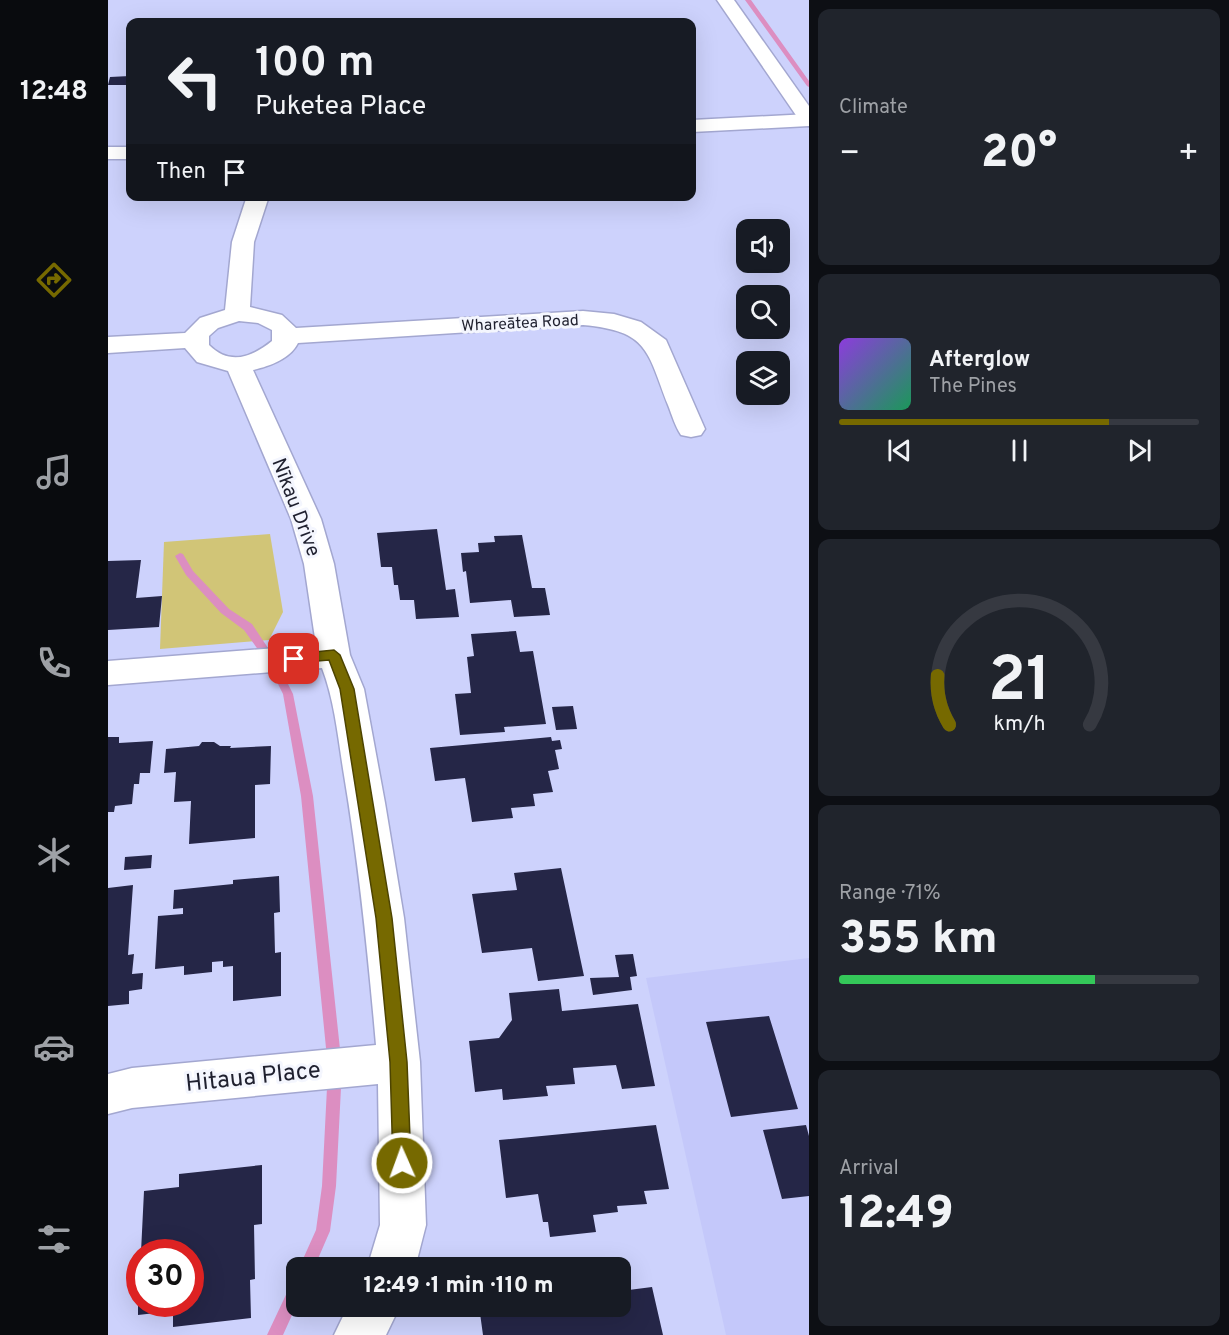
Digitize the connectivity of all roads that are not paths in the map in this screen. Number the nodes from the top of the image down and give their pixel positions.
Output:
1 (725, 0) edge
2 (809, 120) edge
3 (696, 126) edge
4 (108, 153) edge
5 (126, 153) edge
6 (256, 201) edge
7 (237, 314) junction
8 (286, 336) junction
9 (195, 340) junction
10 (108, 345) edge
11 (238, 365) junction
12 (691, 429) dead end
13 (334, 655) junction
14 (108, 673) edge
15 (399, 1062) junction
16 (108, 1094) edge
17 (394, 1257) edge
18 (370, 1317) edge
19 (359, 1335) edge

1 - 2 street
2 - 3 street
4 - 5 street
6 - 7 street
7 - 8 street
7 - 9 street
8 - 11 street
8 - 12 street, Whareātea Road
9 - 10 street
9 - 11 street
11 - 13 street, Nīkau Drive
13 - 14 street
13 - 15 street, Nīkau Drive
15 - 16 street, Hitaua Place
15 - 17 street, Nīkau Drive
18 - 19 street

